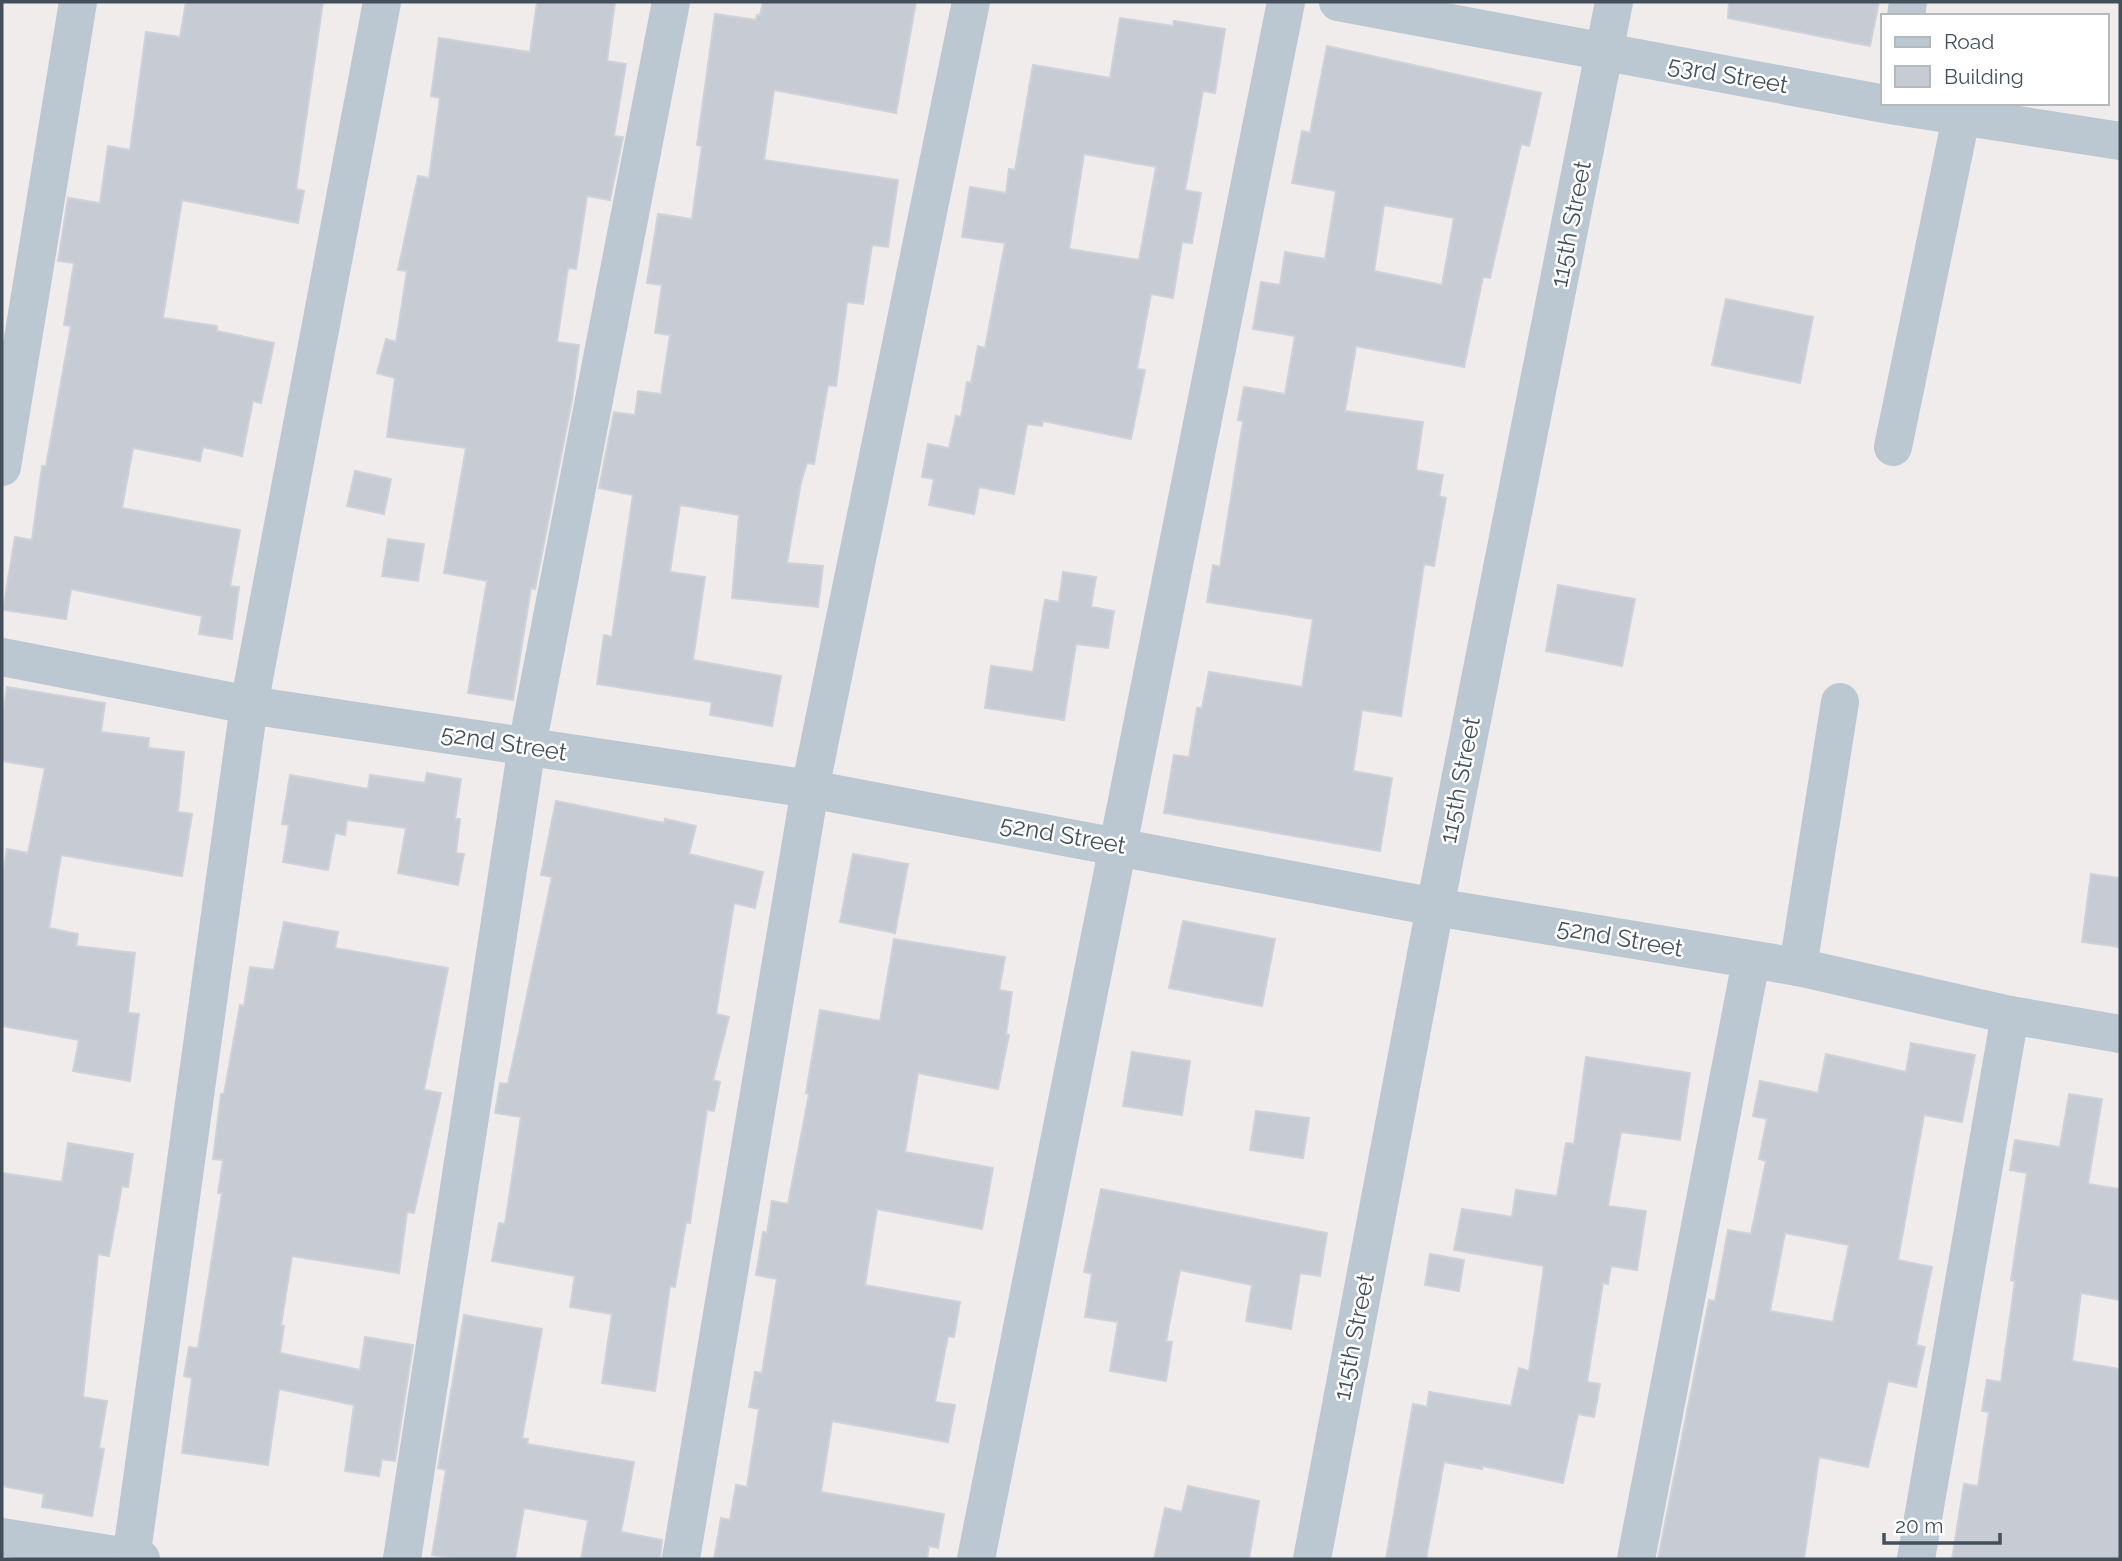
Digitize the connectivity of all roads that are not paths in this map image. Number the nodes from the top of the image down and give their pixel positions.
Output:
1 (78, 2) edge
2 (382, 2) edge
3 (671, 2) edge
4 (971, 2) edge
5 (1286, 2) edge
6 (1338, 2) edge
7 (1614, 2) edge
8 (1605, 53) junction
9 (1881, 102) edge
10 (1895, 105) edge
11 (1961, 118) junction
12 (2120, 141) edge
13 (1894, 447) dead end
14 (2, 467) edge
15 (2, 657) edge
16 (1840, 702) dead end
17 (249, 705) junction
18 (527, 746) junction
19 (810, 789) junction
20 (1120, 845) junction
21 (1435, 907) junction
22 (1751, 961) junction
23 (1798, 967) junction
24 (2010, 1015) junction
25 (2120, 1034) edge
26 (2, 1537) edge
27 (134, 1559) edge
28 (402, 1559) edge
29 (681, 1559) edge
30 (976, 1559) edge
31 (1312, 1559) edge
32 (1636, 1559) edge
33 (1916, 1559) edge

1 - 14 street
2 - 17 street
3 - 18 street
4 - 19 street
5 - 20 street
6 - 8 street, 53rd Street
7 - 8 street, 115th Street
8 - 9 street, 53rd Street
8 - 21 street, 115th Street
10 - 11 street, 53rd Street
11 - 12 street, 53rd Street
11 - 13 street
15 - 17 street, 52nd Street
16 - 23 street
17 - 18 street, 52nd Street
17 - 27 street
18 - 19 street, 52nd Street
18 - 28 street
19 - 20 street, 52nd Street
19 - 29 street
20 - 21 street, 52nd Street
20 - 30 street
21 - 22 street, 52nd Street
21 - 31 street, 115th Street
22 - 23 street, 52nd Street
22 - 32 street
23 - 24 street, 52nd Street
24 - 25 street, 52nd Street
24 - 33 street
26 - 27 street

